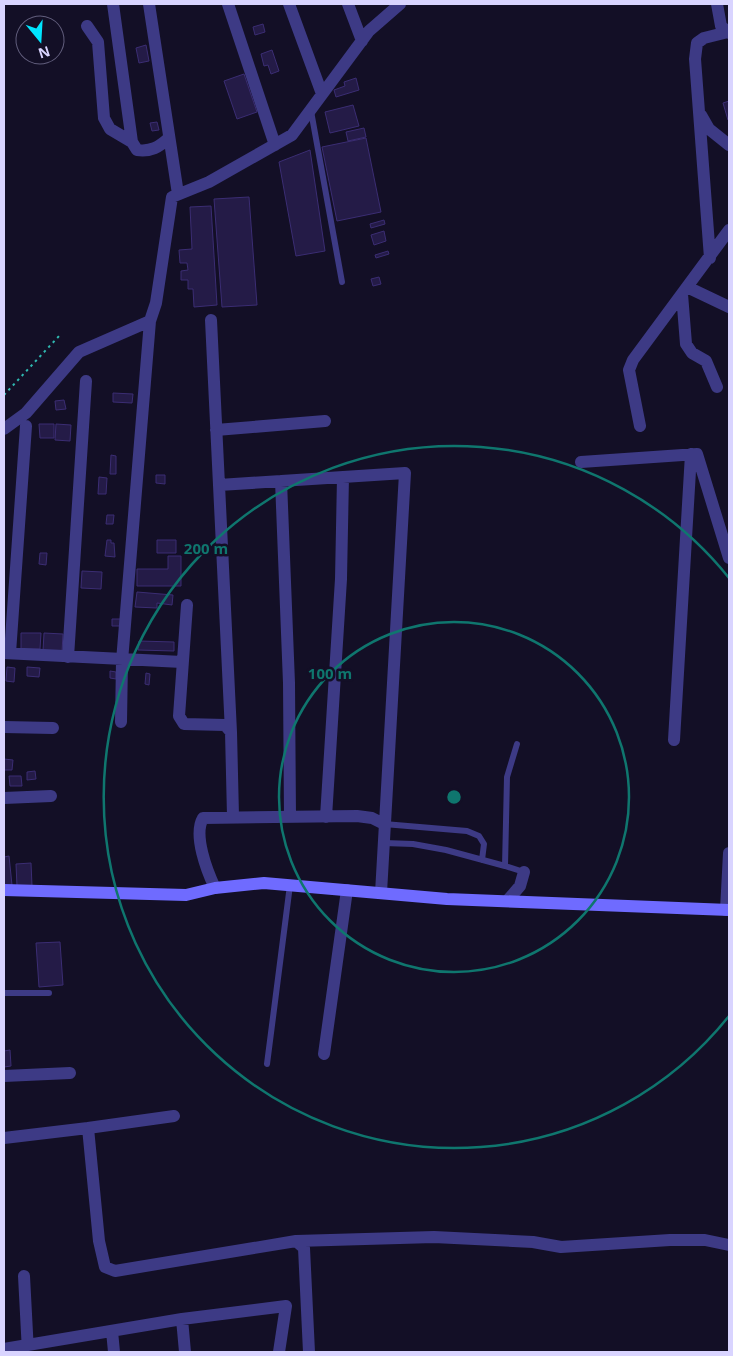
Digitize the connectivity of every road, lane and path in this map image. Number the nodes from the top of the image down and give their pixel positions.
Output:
1 (113, 4) edge
2 (149, 4) edge
3 (228, 4) edge
4 (291, 4) edge
5 (348, 4) edge
6 (400, 4) edge
7 (717, 4) edge
8 (86, 26) dead end
9 (728, 32) edge
10 (362, 41) junction
11 (322, 94) junction
12 (310, 110) junction
13 (699, 112) junction
14 (169, 138) junction
15 (132, 142) junction
16 (274, 145) junction
17 (729, 145) edge
18 (178, 194) junction
19 (729, 230) edge
20 (710, 258) junction
21 (342, 282) dead end
22 (684, 291) junction
23 (729, 307) edge
24 (211, 320) dead end
25 (150, 322) junction
26 (60, 335) dead end
27 (86, 381) dead end
28 (717, 387) dead end
29 (4, 395) edge
30 (325, 421) dead end
31 (26, 426) dead end
32 (640, 426) dead end
33 (4, 429) edge
34 (216, 430) junction
35 (691, 454) junction
36 (581, 462) dead end
37 (343, 477) junction
38 (280, 481) junction
39 (219, 485) junction
40 (729, 558) edge
41 (187, 605) dead end
42 (7, 653) edge
43 (68, 657) junction
44 (122, 660) junction
45 (182, 662) junction
46 (120, 722) dead end
47 (4, 726) edge
48 (53, 728) dead end
49 (230, 732) junction
50 (674, 740) dead end
51 (517, 744) dead end
52 (51, 796) dead end
53 (4, 798) edge
54 (233, 816) junction
55 (290, 817) junction
56 (326, 817) junction
57 (384, 824) junction
58 (384, 843) junction
59 (729, 853) edge
60 (482, 860) junction
61 (505, 866) junction
62 (524, 872) joint
63 (290, 885) junction
64 (215, 888) junction
65 (4, 890) edge
66 (347, 890) junction
67 (381, 893) junction
68 (507, 901) junction
69 (727, 910) edge
70 (4, 993) edge
71 (49, 993) dead end
72 (324, 1054) dead end
73 (267, 1064) dead end
74 (70, 1074) dead end
75 (4, 1076) edge
76 (174, 1116) dead end
77 (88, 1128) junction
78 (4, 1138) edge
79 (296, 1241) junction
80 (729, 1245) edge
81 (24, 1276) dead end
82 (182, 1319) junction
83 (112, 1330) junction
84 (4, 1349) edge
85 (28, 1349) edge
86 (114, 1352) edge
87 (185, 1352) edge
88 (279, 1352) edge
89 (309, 1352) edge

1 - 15 street
2 - 14 street
3 - 16 street
4 - 11 street
5 - 10 street
6 - 10 street
7 - 9 street
8 - 15 street
9 - 13 street
10 - 11 street
11 - 12 street
12 - 16 street
12 - 21 lane
13 - 17 street
13 - 20 street
14 - 15 street
14 - 18 street
16 - 18 street
18 - 25 street
19 - 20 street
20 - 22 street
22 - 23 street
22 - 28 street
22 - 32 street
24 - 34 street
25 - 33 street
25 - 44 street
26 - 29 path
27 - 43 street
30 - 34 street
31 - 42 street
34 - 39 street
35 - 36 street
35 - 40 street
35 - 50 street
37 - 38 street
37 - 56 street
37 - 57 street
38 - 39 street
38 - 55 street
39 - 49 street
41 - 45 street
42 - 43 street
43 - 44 street
44 - 45 street
44 - 46 street
45 - 49 street
47 - 48 street
49 - 54 street
51 - 61 lane
52 - 53 street
54 - 55 street
54 - 64 street
55 - 56 street
56 - 57 street
57 - 58 street
57 - 60 lane
58 - 60 lane
58 - 67 street
59 - 69 street
60 - 61 lane
61 - 62 lane
62 - 68 street
63 - 64 street
63 - 66 street
63 - 73 lane
64 - 65 street
66 - 67 street
66 - 72 street
67 - 68 street
68 - 69 street
70 - 71 lane
74 - 75 street
76 - 77 street
77 - 78 street
77 - 79 street
79 - 80 street
79 - 89 street
81 - 85 street
82 - 83 street
82 - 87 street
82 - 88 street
83 - 85 street
83 - 86 street
84 - 85 street

